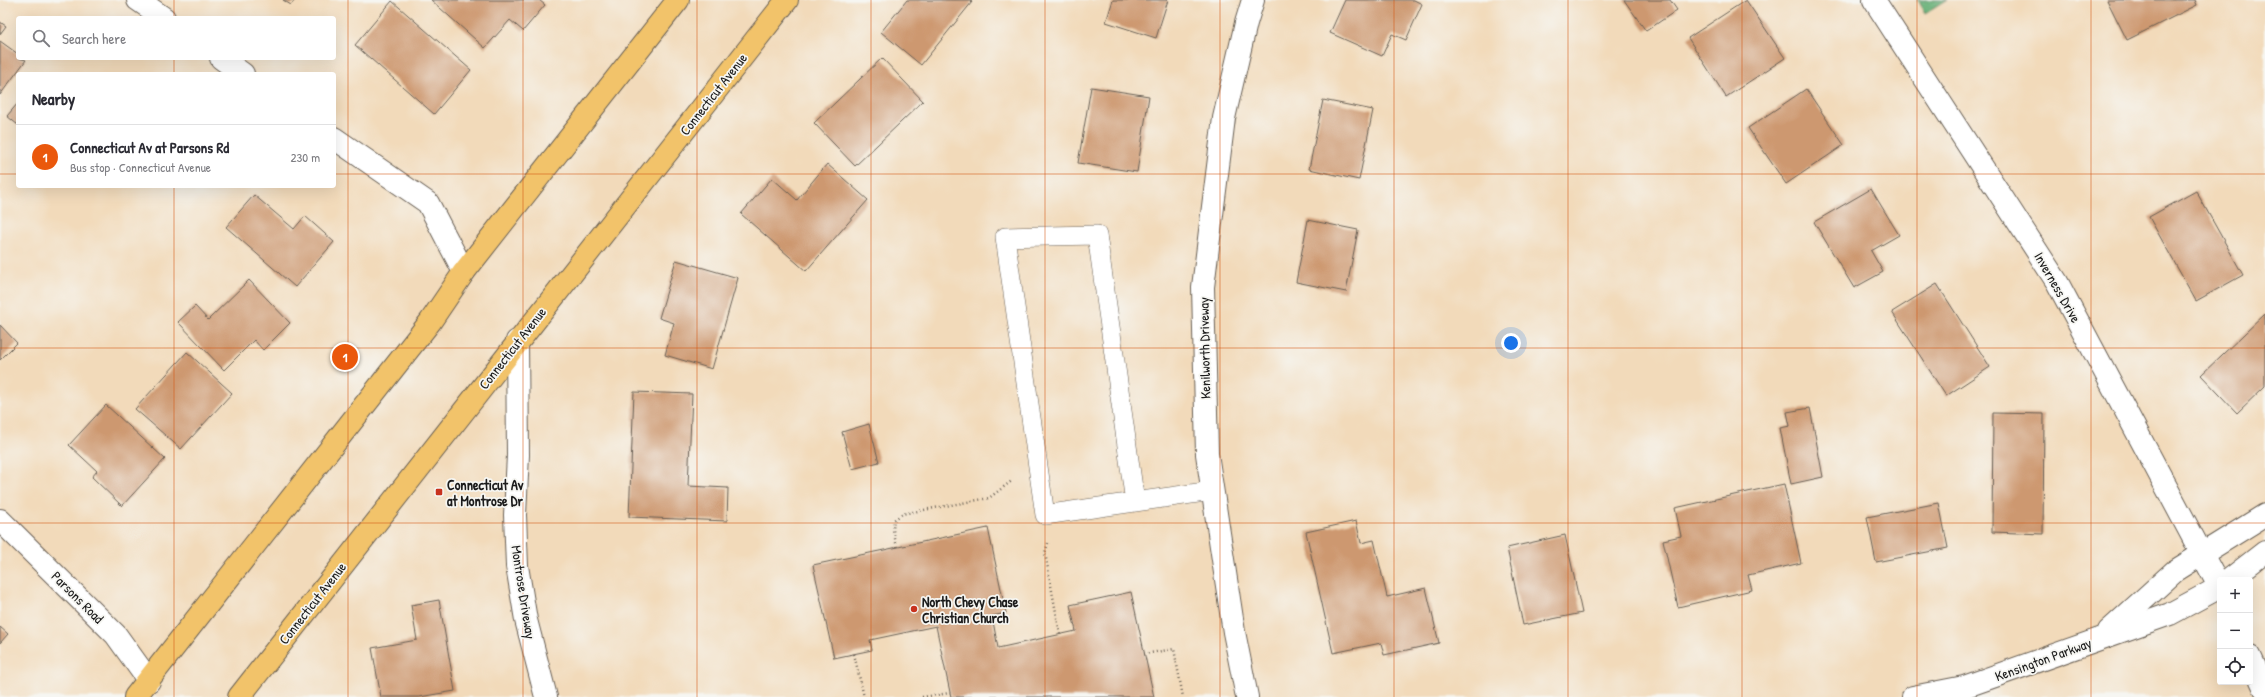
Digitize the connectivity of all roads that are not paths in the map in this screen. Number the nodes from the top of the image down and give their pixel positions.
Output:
1 (138, 0) edge
2 (678, 0) edge
3 (787, 0) edge
4 (1253, 0) edge
5 (1874, 0) edge
6 (161, 16) edge
7 (224, 60) edge
8 (241, 72) edge
9 (336, 139) edge
10 (464, 272) junction
11 (517, 341) junction
12 (1212, 491) junction
13 (1135, 502) junction
14 (2265, 515) edge
15 (0, 520) edge
16 (2265, 552) edge
17 (2204, 554) junction
18 (2233, 577) edge
19 (2217, 581) edge
20 (2217, 589) edge
21 (2102, 637) junction
22 (2253, 663) edge
23 (142, 689) edge
24 (2265, 689) edge
25 (239, 697) edge
26 (546, 697) edge
27 (1247, 697) edge
28 (1913, 697) edge

1 - 6 street
2 - 10 main road
3 - 11 main road, Connecticut Avenue
4 - 12 street, Kenilworth Driveway
5 - 17 street, Inverness Drive
7 - 8 street
9 - 10 street
10 - 23 main road
11 - 25 main road, Connecticut Avenue
11 - 26 street, Montrose Driveway
12 - 13 lane
12 - 27 street, Kenilworth Driveway
13 - 13 lane
14 - 17 street, Kensington Parkway
15 - 23 street, Parsons Road
16 - 18 street
17 - 19 street, Inverness Drive
17 - 21 street, Kensington Parkway
20 - 21 street, Kensington Parkway
21 - 28 street, Kensington Parkway
22 - 24 street

